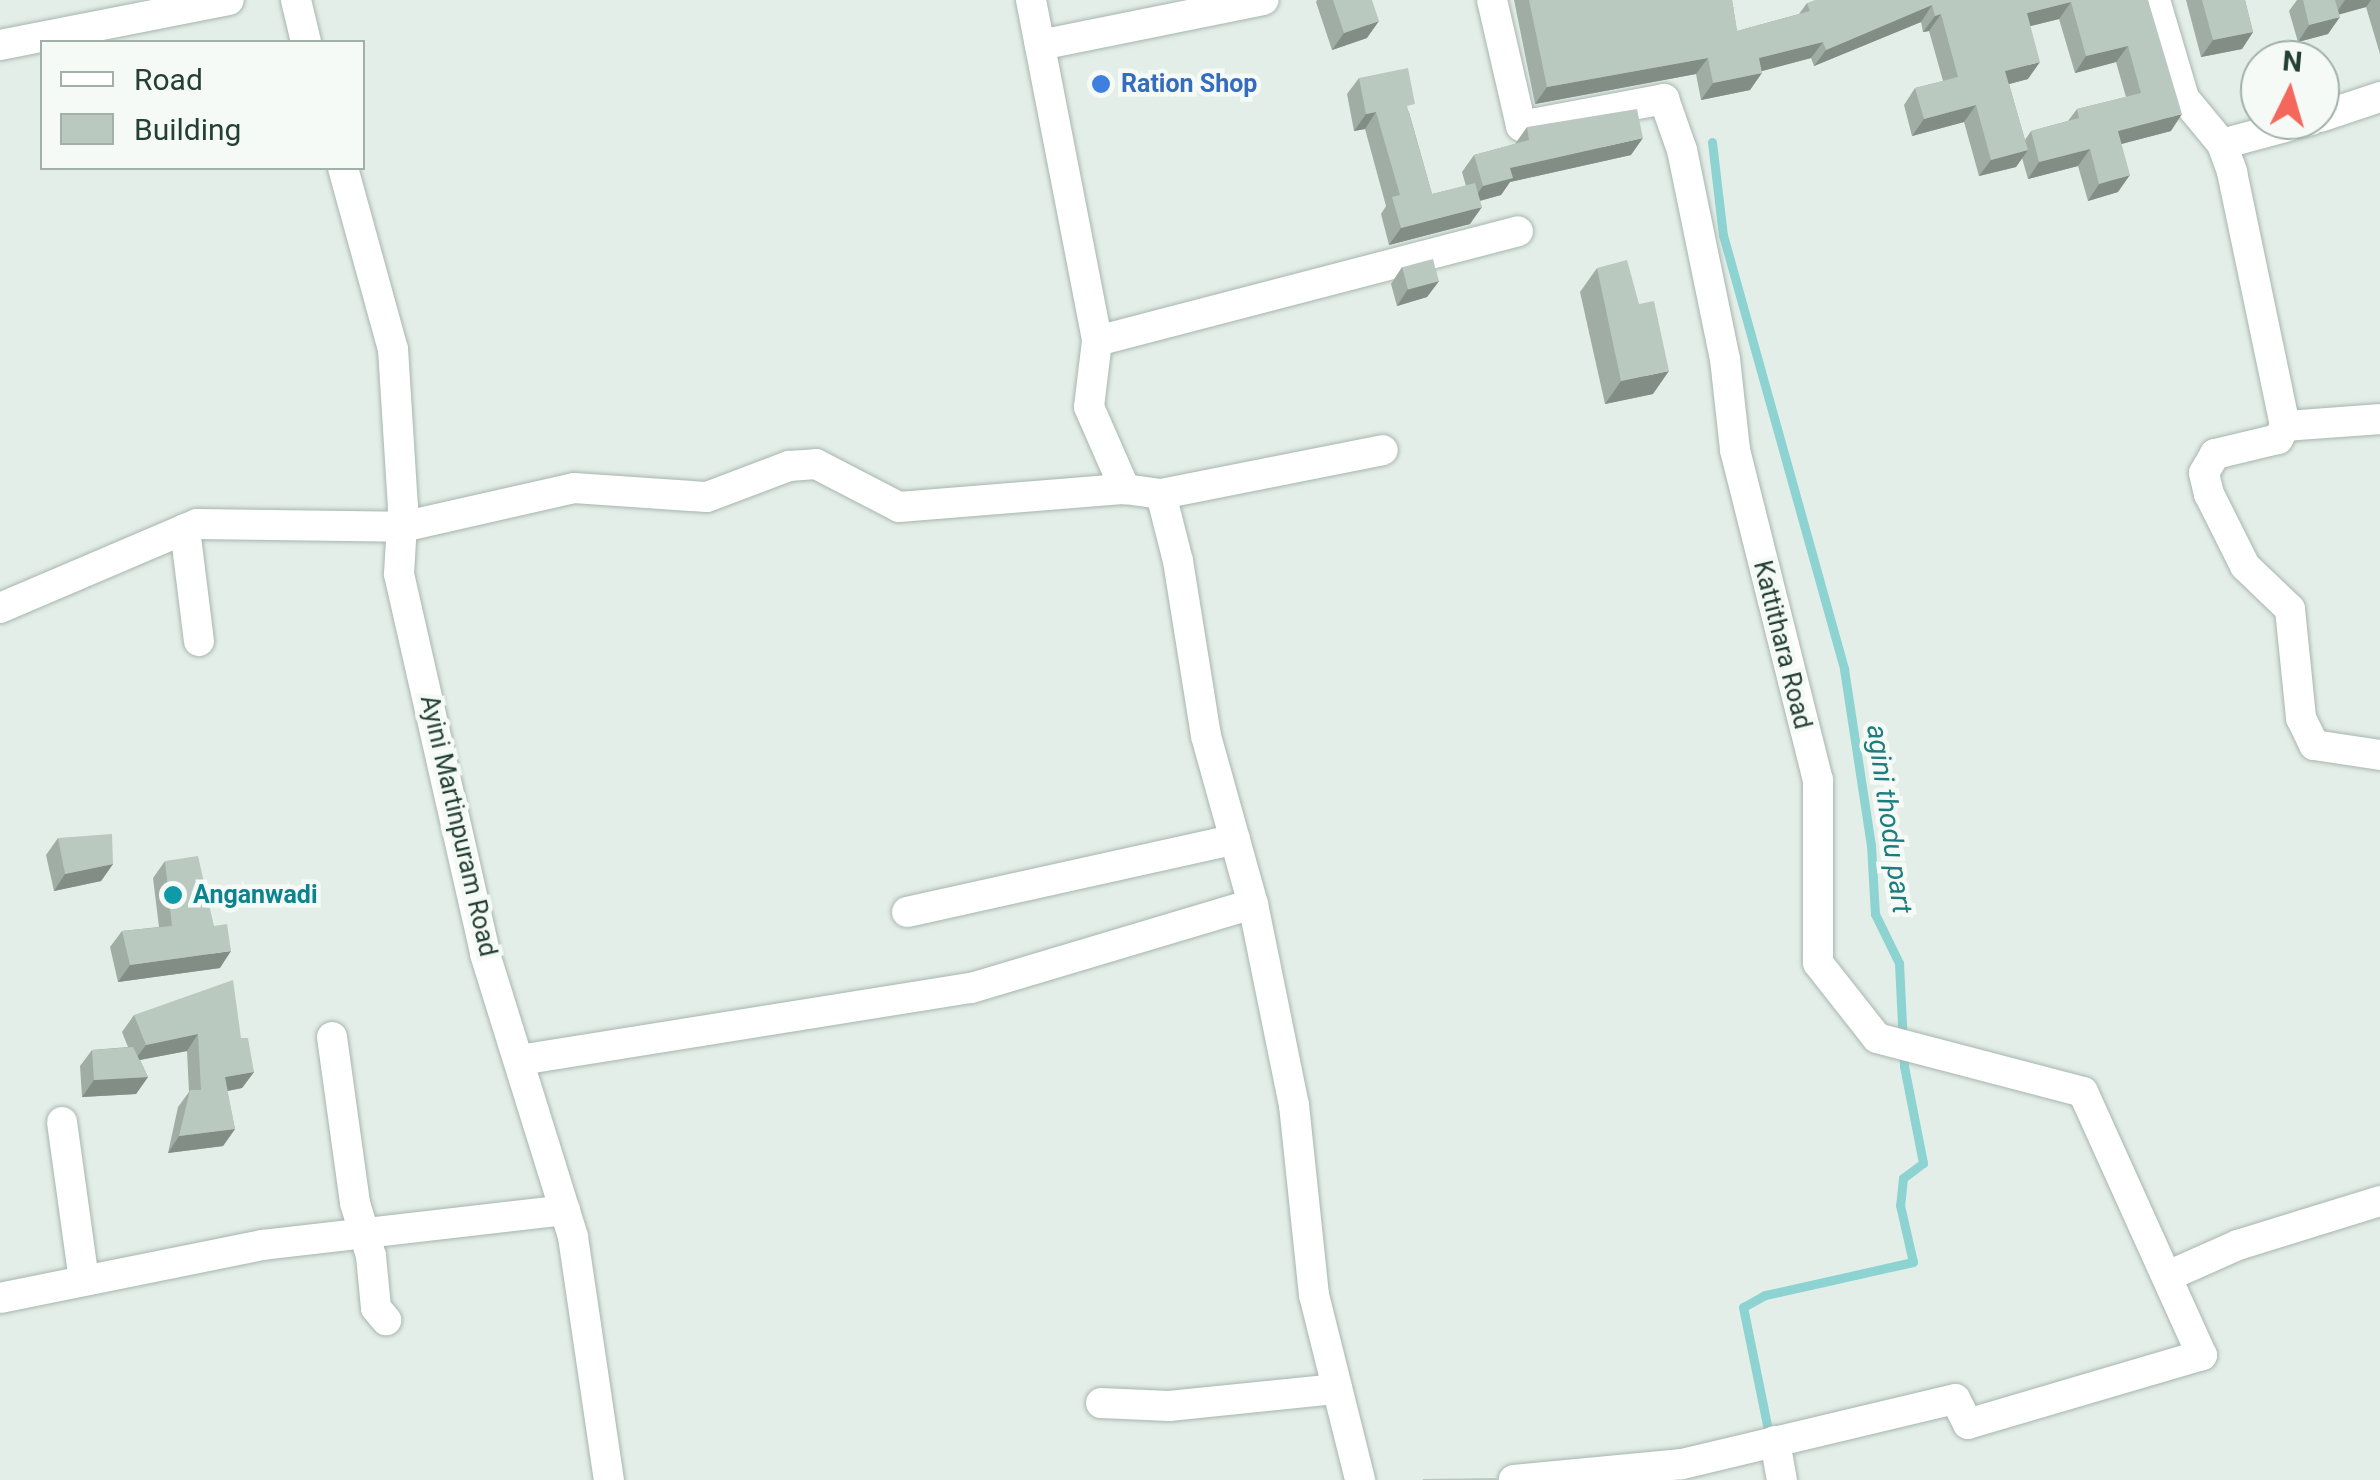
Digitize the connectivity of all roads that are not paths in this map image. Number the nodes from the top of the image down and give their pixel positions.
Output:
1 (229, 0) edge
2 (296, 0) edge
3 (1031, 0) edge
4 (1264, 0) edge
5 (1492, 0) edge
6 (2155, 0) edge
7 (306, 40) edge
8 (1040, 45) junction
9 (0, 46) edge
10 (2380, 97) edge
11 (2340, 110) edge
12 (2240, 139) edge
13 (2222, 144) junction
14 (344, 170) edge
15 (1518, 231) dead end
16 (1097, 341) junction
17 (2380, 419) edge
18 (2286, 426) junction
19 (1383, 450) dead end
20 (1125, 488) junction
21 (1160, 494) junction
22 (402, 527) junction
23 (185, 529) junction
24 (0, 608) edge
25 (199, 641) dead end
26 (2380, 755) edge
27 (1235, 839) junction
28 (1254, 904) junction
29 (907, 912) dead end
30 (332, 1038) dead end
31 (520, 1060) junction
32 (62, 1122) dead end
33 (2380, 1200) edge
34 (566, 1210) junction
35 (362, 1234) junction
36 (2168, 1276) junction
37 (84, 1280) junction
38 (0, 1298) edge
39 (386, 1320) dead end
40 (1338, 1390) junction
41 (1101, 1403) dead end
42 (1775, 1442) junction
43 (610, 1480) edge
44 (1360, 1480) edge
45 (1514, 1480) edge
46 (1782, 1480) edge

1 - 9 street
2 - 7 street
3 - 8 street
4 - 8 street
5 - 36 street, Kattithara Road
6 - 13 street
8 - 16 street
10 - 11 street
12 - 13 street
13 - 18 street
14 - 22 street, Ayini Martinpuram Road
15 - 16 street
16 - 20 street
17 - 18 street
18 - 26 street
19 - 21 street
20 - 21 street
20 - 22 street
21 - 27 street
22 - 23 street
22 - 31 street, Ayini Martinpuram Road
23 - 24 street
23 - 25 street
27 - 28 street
27 - 29 street
28 - 31 street
28 - 40 street
30 - 35 street
31 - 34 street, Ayini Martinpuram Road
32 - 37 street
33 - 36 street
34 - 35 street
34 - 43 street, Ayini Martinpuram Road
35 - 37 street
35 - 39 street
36 - 42 street
37 - 38 street
40 - 41 street
40 - 44 street
42 - 45 street
42 - 46 street

